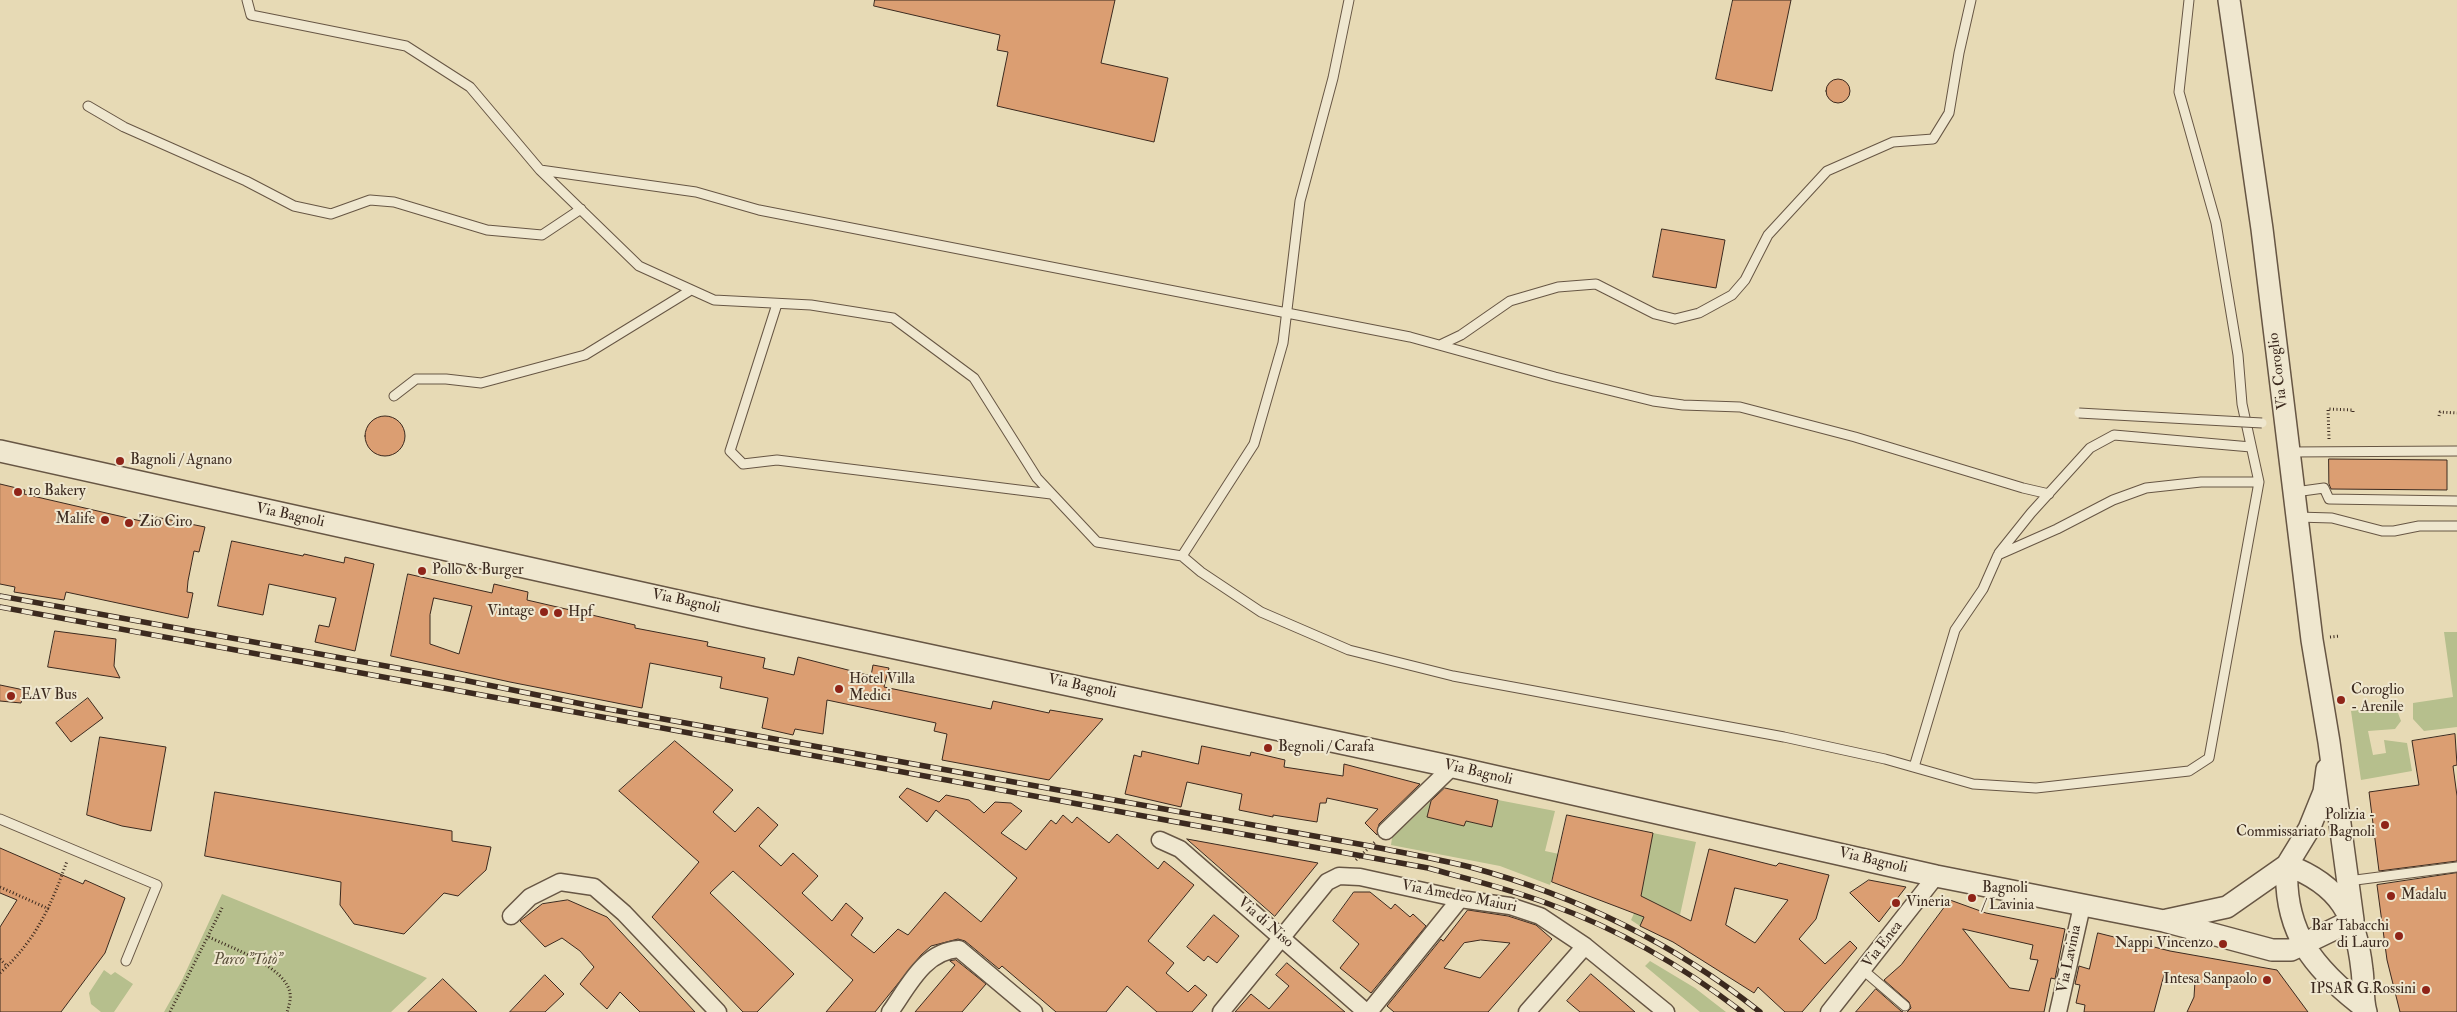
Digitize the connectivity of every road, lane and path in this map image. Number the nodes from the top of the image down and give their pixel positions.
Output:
1 (247, 0) edge
2 (1349, 0) edge
3 (1971, 0) edge
4 (2189, 0) edge
5 (2228, 0) edge
6 (88, 106) dead end
7 (540, 170) junction
8 (581, 209) junction
9 (691, 290) junction
10 (777, 304) junction
11 (1286, 314) junction
12 (1440, 345) junction
13 (394, 396) dead end
14 (2079, 413) dead end
15 (2353, 413) dead end
16 (2457, 413) edge
17 (2439, 416) dead end
18 (2262, 423) dead end
19 (2252, 447) junction
20 (0, 451) edge
21 (2289, 452) junction
22 (2329, 452) junction
23 (2457, 452) edge
24 (2259, 482) junction
25 (2294, 492) junction
26 (1051, 494) junction
27 (2049, 494) junction
28 (2457, 500) edge
29 (2297, 517) junction
30 (2457, 526) edge
31 (1998, 555) junction
32 (1182, 556) junction
33 (2329, 742) junction
34 (1452, 767) junction
35 (1914, 767) junction
36 (0, 818) edge
37 (1386, 831) joint
38 (1160, 840) dead end
39 (71, 849) junction
40 (2287, 865) junction
41 (2457, 867) edge
42 (1340, 876) junction
43 (1936, 876) junction
44 (2348, 880) junction
45 (0, 887) edge
46 (1460, 899) junction
47 (223, 906) dead end
48 (2082, 906) junction
49 (50, 908) junction
50 (511, 916) dead end
51 (2353, 920) junction
52 (2164, 921) junction
53 (209, 937) junction
54 (1283, 939) junction
55 (2304, 945) junction
56 (1585, 946) junction
57 (0, 959) edge
58 (126, 961) dead end
59 (7, 966) junction
60 (1863, 970) junction
61 (0, 973) edge
62 (1905, 1006) dead end
63 (1656, 1009) edge
64 (2366, 1010) edge
65 (170, 1012) edge
66 (287, 1012) edge
67 (718, 1012) edge
68 (890, 1012) edge
69 (1034, 1012) edge
70 (1222, 1012) edge
71 (1368, 1012) edge
72 (1527, 1012) edge
73 (1828, 1012) edge
74 (2058, 1012) edge

1 - 7 lane
2 - 11 lane
3 - 12 lane
4 - 19 lane
5 - 21 street, Via Coroglio
6 - 8 lane
7 - 8 lane
7 - 11 lane
8 - 9 lane
9 - 10 lane
9 - 13 lane
10 - 26 lane
10 - 26 lane
11 - 12 lane
11 - 32 lane
12 - 27 lane
14 - 18 lane, bridge
15 - 22 path
16 - 17 path
19 - 24 lane
19 - 27 lane
20 - 34 street, Via Bagnoli
21 - 22 lane
21 - 25 street, Via Coroglio
22 - 23 lane
24 - 31 lane
24 - 35 lane
25 - 28 lane
25 - 29 street, Via Coroglio
26 - 32 lane
27 - 31 lane
29 - 30 lane
29 - 33 street, Via Coroglio
31 - 35 lane
32 - 35 lane
33 - 40 street
33 - 44 street
34 - 37 street
34 - 43 street, Via Bagnoli
36 - 39 lane
37 - 42 path
38 - 54 street, Via di Niso
39 - 49 path
39 - 58 lane
40 - 51 street
40 - 52 street
40 - 55 street
41 - 44 lane
42 - 46 street, Via Amedeo Maiuri
42 - 54 street
43 - 48 street, Via Bagnoli
43 - 60 street, Via Enea
44 - 51 street
45 - 49 path
46 - 56 street, Via Amedeo Maiuri
46 - 71 street
47 - 53 path
48 - 52 street, Via Bagnoli
48 - 74 street, Via Lavinia
49 - 59 path
50 - 67 street
51 - 55 street, Via Bagnoli
51 - 64 street
52 - 55 street, Via Bagnoli
53 - 65 path
53 - 66 path
54 - 70 street
54 - 71 street, Via di Niso
55 - 64 street
56 - 63 street, Via Amedeo Maiuri
56 - 72 street
57 - 59 path
59 - 61 path
60 - 62 lane
60 - 73 street, Via Enea
68 - 69 street

